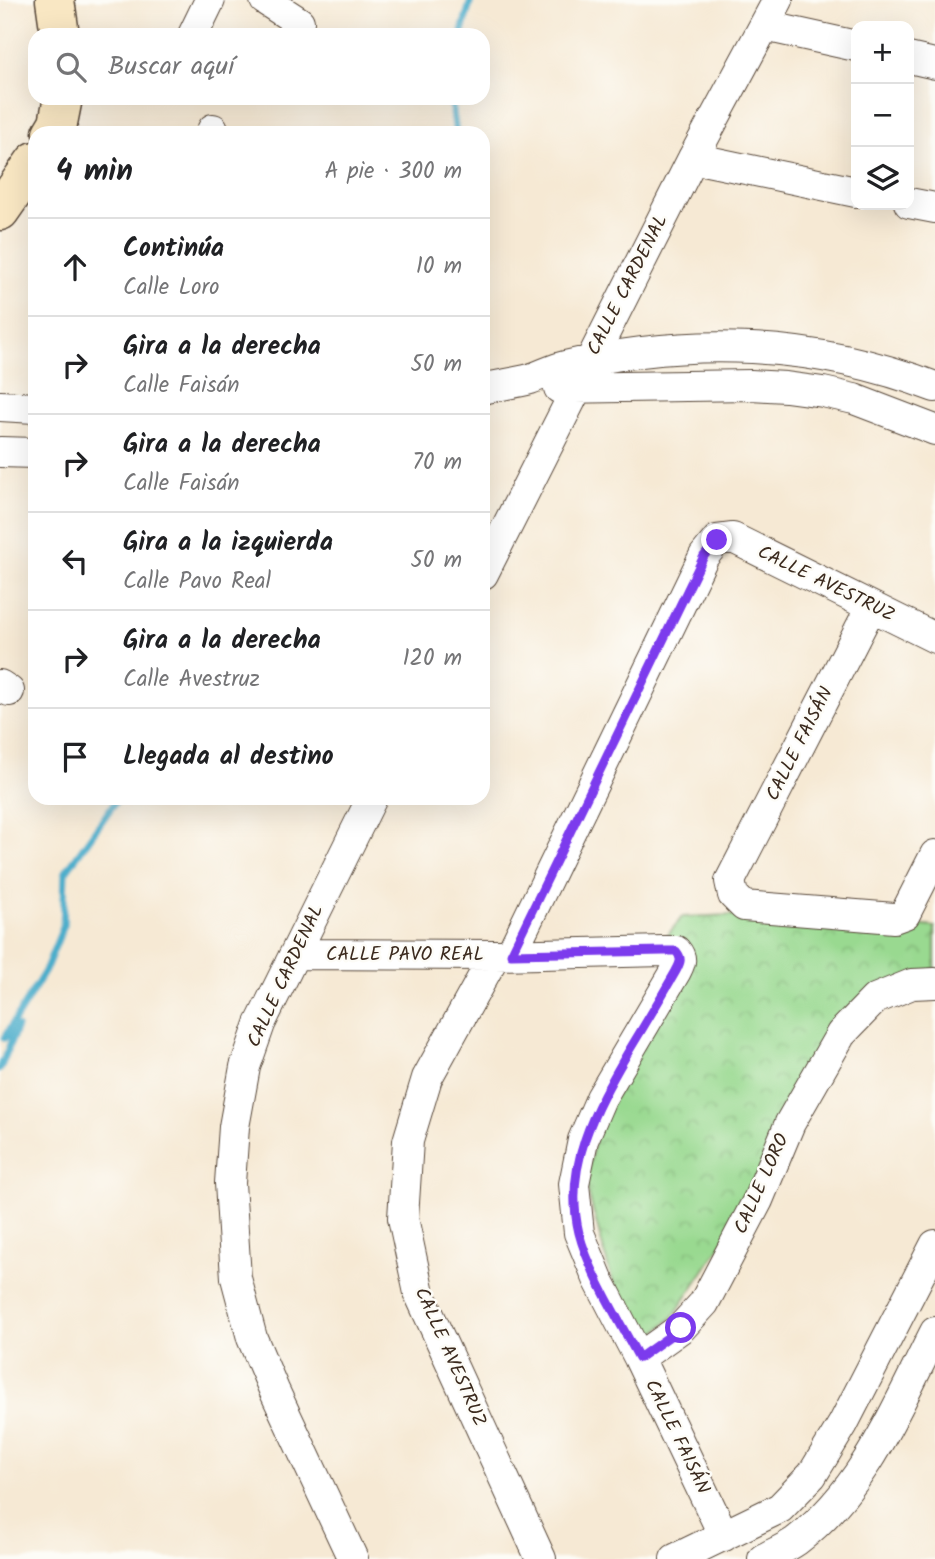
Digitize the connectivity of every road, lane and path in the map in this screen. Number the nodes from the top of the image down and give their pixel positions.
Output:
1 (55, 0) edge
2 (210, 0) edge
3 (265, 0) edge
4 (778, 0) edge
5 (299, 22) dead end
6 (765, 26) junction
7 (59, 28) edge
8 (196, 28) edge
9 (851, 45) edge
10 (914, 59) edge
11 (935, 64) edge
12 (693, 158) junction
13 (28, 171) edge
14 (851, 191) edge
15 (914, 204) edge
16 (935, 208) edge
17 (0, 211) edge
18 (590, 361) junction
19 (529, 379) junction
20 (490, 387) edge
21 (935, 387) edge
22 (575, 390) junction
23 (0, 406) edge
24 (28, 408) edge
25 (935, 429) edge
26 (0, 453) edge
27 (28, 453) edge
28 (490, 560) edge
29 (871, 607) junction
30 (935, 638) edge
31 (369, 805) edge
32 (935, 855) edge
33 (928, 890) edge
34 (295, 954) junction
35 (503, 955) junction
36 (681, 956) joint
37 (935, 984) edge
38 (935, 1245) edge
39 (935, 1332) edge
40 (639, 1358) junction
41 (724, 1536) junction
42 (353, 1559) edge
43 (541, 1559) edge
44 (676, 1559) edge
45 (763, 1559) edge

1 - 7 street
2 - 8 street
3 - 5 street
4 - 6 street, CALLE CARDENAL
6 - 9 street
6 - 12 street, CALLE CARDENAL
10 - 11 street
12 - 14 street
12 - 18 street, CALLE CARDENAL
13 - 17 street
15 - 16 street
18 - 19 street
18 - 21 street
18 - 22 street, CALLE CARDENAL
19 - 20 street
19 - 22 street
22 - 25 street
22 - 28 street, CALLE CARDENAL
23 - 24 street
26 - 27 street
29 - 30 street, CALLE AVESTRUZ
29 - 33 street, CALLE FAISÁN
29 - 35 street, CALLE AVESTRUZ
31 - 34 street, CALLE CARDENAL
32 - 33 street
34 - 35 street, CALLE PAVO REAL
34 - 42 street, CALLE CARDENAL
35 - 36 street, CALLE PAVO REAL
35 - 43 street, CALLE AVESTRUZ
36 - 40 street, CALLE FAISÁN
37 - 40 street, CALLE LORO
38 - 41 street
39 - 45 street
40 - 41 street, CALLE FAISÁN
41 - 44 street

